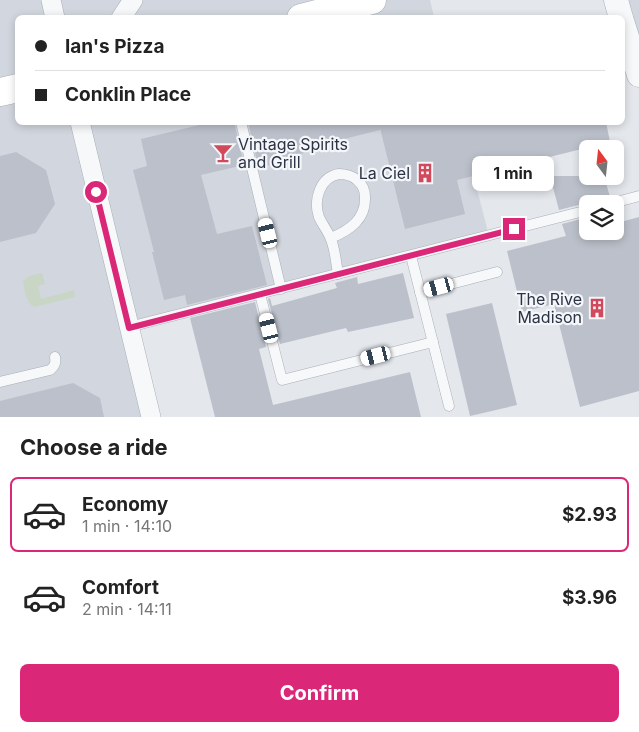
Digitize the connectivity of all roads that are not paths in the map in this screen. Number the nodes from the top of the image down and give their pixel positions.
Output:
1 (51, 0) edge
2 (133, 0) edge
3 (372, 0) edge
4 (616, 0) edge
5 (54, 15) edge
6 (123, 15) edge
7 (313, 15) edge
8 (620, 15) edge
9 (625, 31) edge
10 (639, 76) edge
11 (15, 89) edge
12 (0, 92) edge
13 (81, 125) edge
14 (242, 125) edge
15 (639, 196) edge
16 (624, 200) edge
17 (579, 212) edge
18 (331, 238) junction
19 (411, 256) junction
20 (497, 272) dead end
21 (338, 274) junction
22 (281, 289) junction
23 (420, 292) junction
24 (260, 294) junction
25 (129, 328) junction
26 (433, 342) junction
27 (55, 357) dead end
28 (0, 382) edge
29 (449, 406) dead end
30 (151, 417) edge

1 - 5 street
2 - 6 street
3 - 7 main road
4 - 8 street
9 - 10 street
11 - 12 main road
13 - 25 street
14 - 22 lane
15 - 16 lane
17 - 19 lane
18 - 18 lane
18 - 21 lane
19 - 21 lane
19 - 23 lane
20 - 23 lane
21 - 22 lane
22 - 24 lane
23 - 26 lane
24 - 25 lane
24 - 26 lane
25 - 30 street
26 - 29 lane
27 - 28 lane

